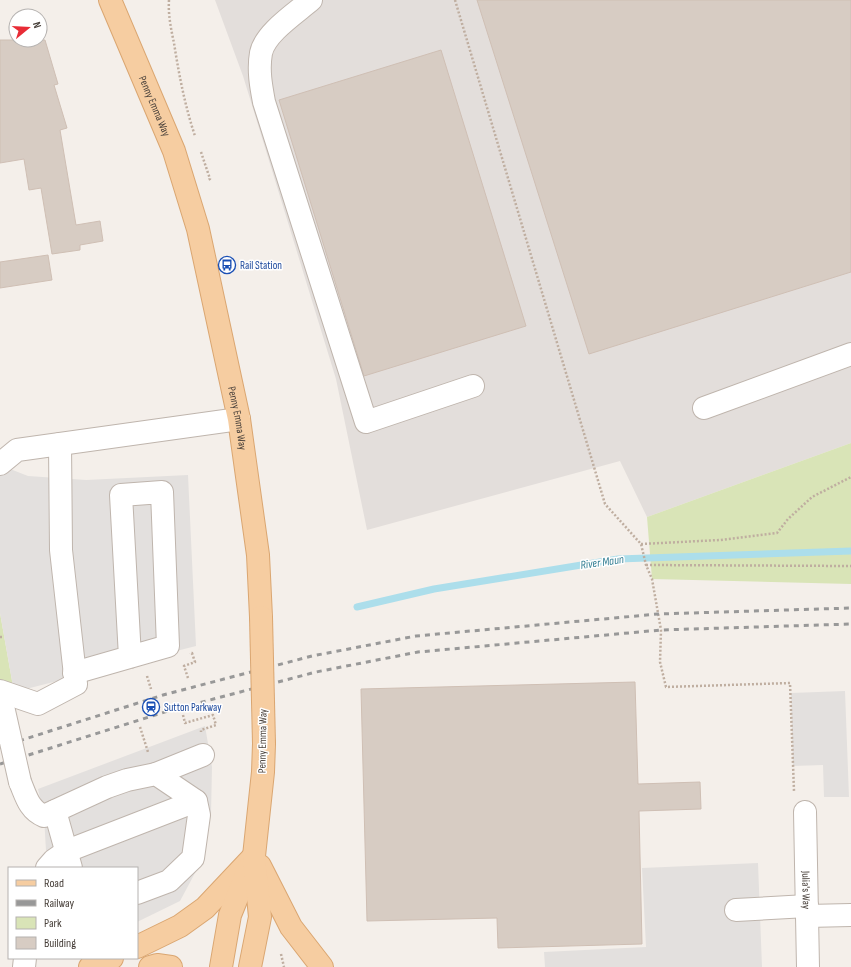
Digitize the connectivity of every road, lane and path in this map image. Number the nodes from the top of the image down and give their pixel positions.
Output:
1 (110, 0) edge
2 (311, 0) edge
3 (455, 0) edge
4 (851, 354) edge
5 (473, 386) dead end
6 (704, 408) dead end
7 (239, 419) junction
8 (60, 444) junction
9 (0, 464) edge
10 (851, 477) edge
11 (641, 544) junction
12 (645, 563) junction
13 (851, 566) edge
14 (0, 637) edge
15 (4, 637) dead end
16 (192, 653) dead end
17 (130, 657) junction
18 (74, 673) junction
19 (188, 678) dead end
20 (1, 698) edge
21 (183, 715) dead end
22 (140, 728) dead end
23 (148, 753) dead end
24 (203, 755) joint
25 (156, 774) junction
26 (196, 801) junction
27 (55, 811) junction
28 (805, 812) joint
29 (254, 856) junction
30 (69, 860) edge
31 (48, 867) edge
32 (138, 893) edge
33 (736, 910) dead end
34 (807, 911) junction
35 (851, 915) edge
36 (138, 947) edge
37 (110, 959) edge
38 (90, 967) edge
39 (150, 967) edge
40 (171, 967) edge
41 (221, 967) edge
42 (250, 967) edge
43 (322, 967) edge
44 (808, 967) edge

1 - 7 main road, Penny Emma Way
2 - 5 lane
3 - 11 path
4 - 6 lane
7 - 8 lane
7 - 29 main road, Penny Emma Way, bridge
8 - 9 lane
8 - 18 lane
10 - 11 path
11 - 12 path
12 - 13 path
12 - 28 path
14 - 15 path
16 - 19 path
17 - 17 lane
17 - 18 lane
18 - 20 lane
20 - 27 lane, bridge
21 - 24 path
22 - 23 path
24 - 25 lane
25 - 26 lane
25 - 27 lane
26 - 30 lane
26 - 32 lane
27 - 30 lane
28 - 34 lane, Julia's Way
29 - 36 main road
29 - 41 main road, Penny Emma Way
29 - 42 main road, Penny Emma Way
29 - 43 main road
30 - 31 lane
33 - 34 lane
34 - 35 lane
34 - 44 lane, Julia's Way
37 - 38 main road
39 - 40 main road

